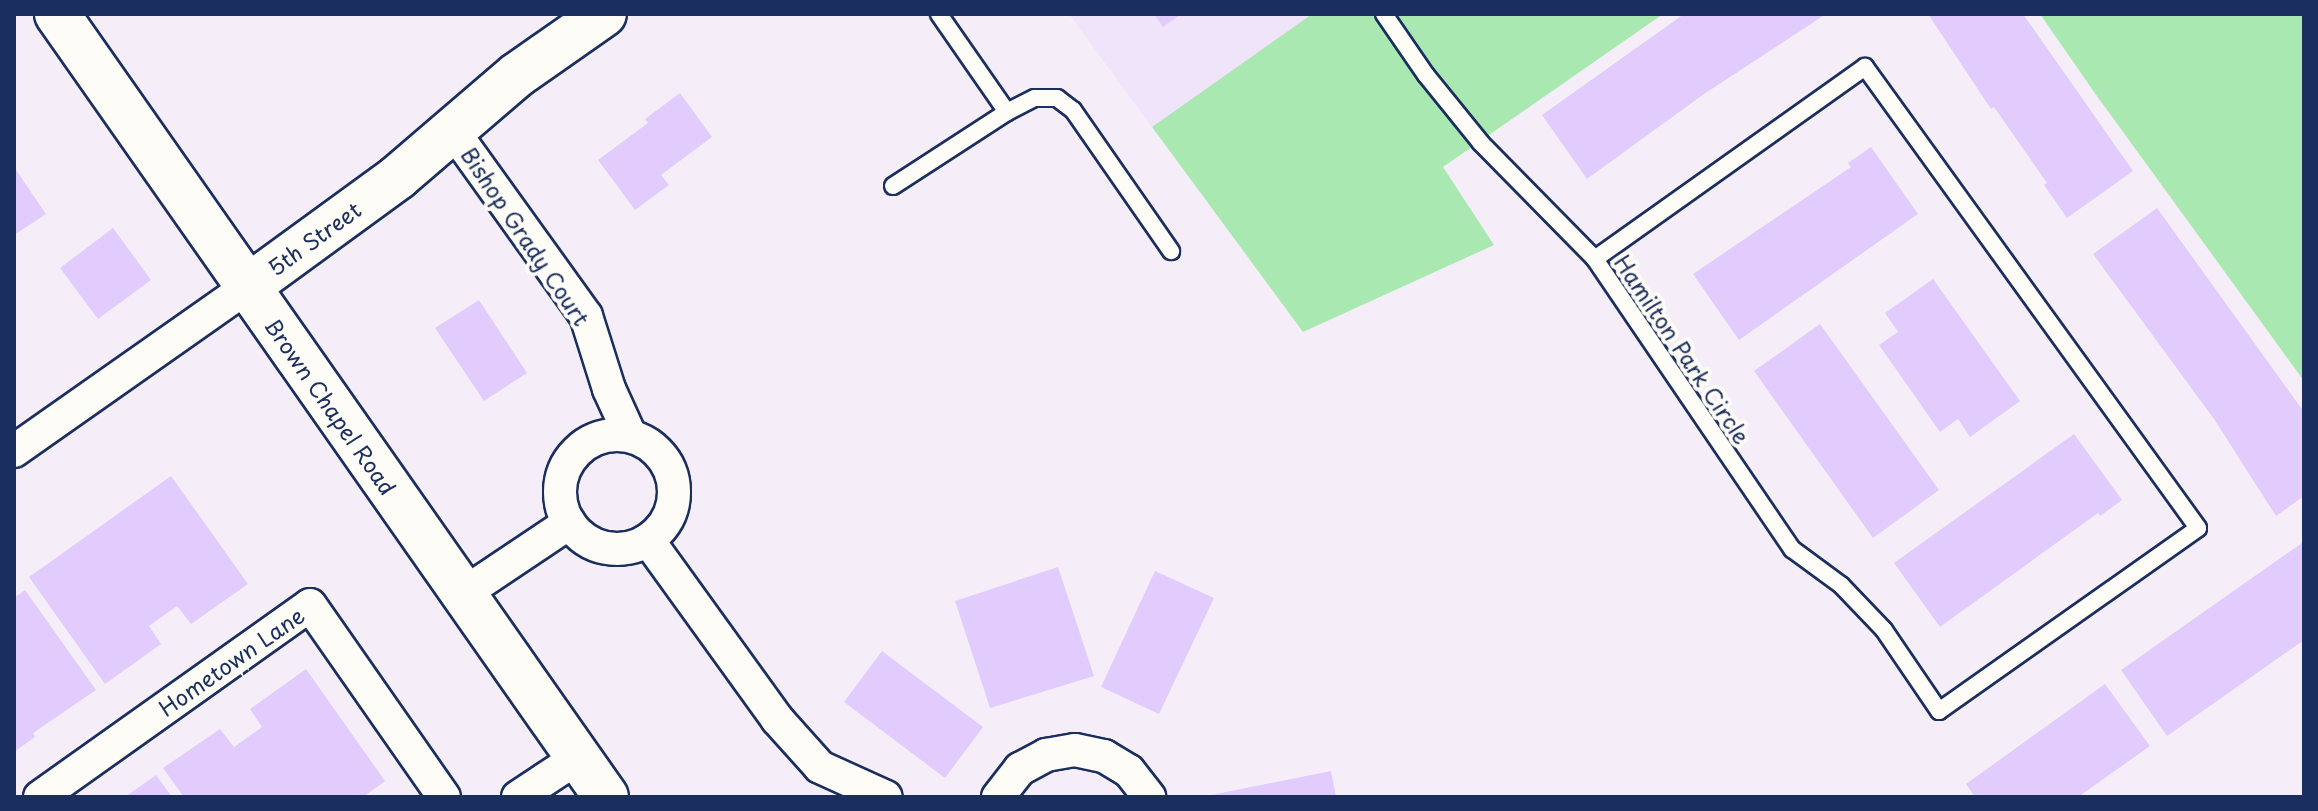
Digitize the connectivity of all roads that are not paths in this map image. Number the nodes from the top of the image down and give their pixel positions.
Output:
1 (57, 14) edge
2 (604, 14) edge
3 (939, 14) edge
4 (1384, 14) edge
5 (1007, 112) junction
6 (451, 128) junction
7 (893, 186) dead end
8 (1171, 251) dead end
9 (1595, 259) junction
10 (246, 288) junction
11 (630, 435) junction
12 (14, 451) edge
13 (569, 523) junction
14 (648, 540) junction
15 (463, 594) junction
16 (579, 757) junction
17 (40, 797) edge
18 (444, 797) edge
19 (518, 797) edge
20 (606, 797) edge
21 (886, 797) edge
22 (998, 797) edge
23 (1149, 797) edge

1 - 10 street, Brown Chapel Road
2 - 6 street, 5th Street
3 - 5 lane
4 - 9 lane, Hamilton Park Circle
5 - 7 lane
5 - 8 lane
6 - 10 street, 5th Street
6 - 11 street, Bishop Grady Court
9 - 9 lane, Hamilton Park Circle
10 - 12 street, 5th Street
10 - 15 street, Brown Chapel Road
11 - 13 street
11 - 14 street
13 - 14 street
13 - 15 street
14 - 21 street
15 - 16 street, Brown Chapel Road
16 - 19 street
16 - 20 street, Brown Chapel Road
17 - 18 street, Hometown Lane
22 - 23 street

